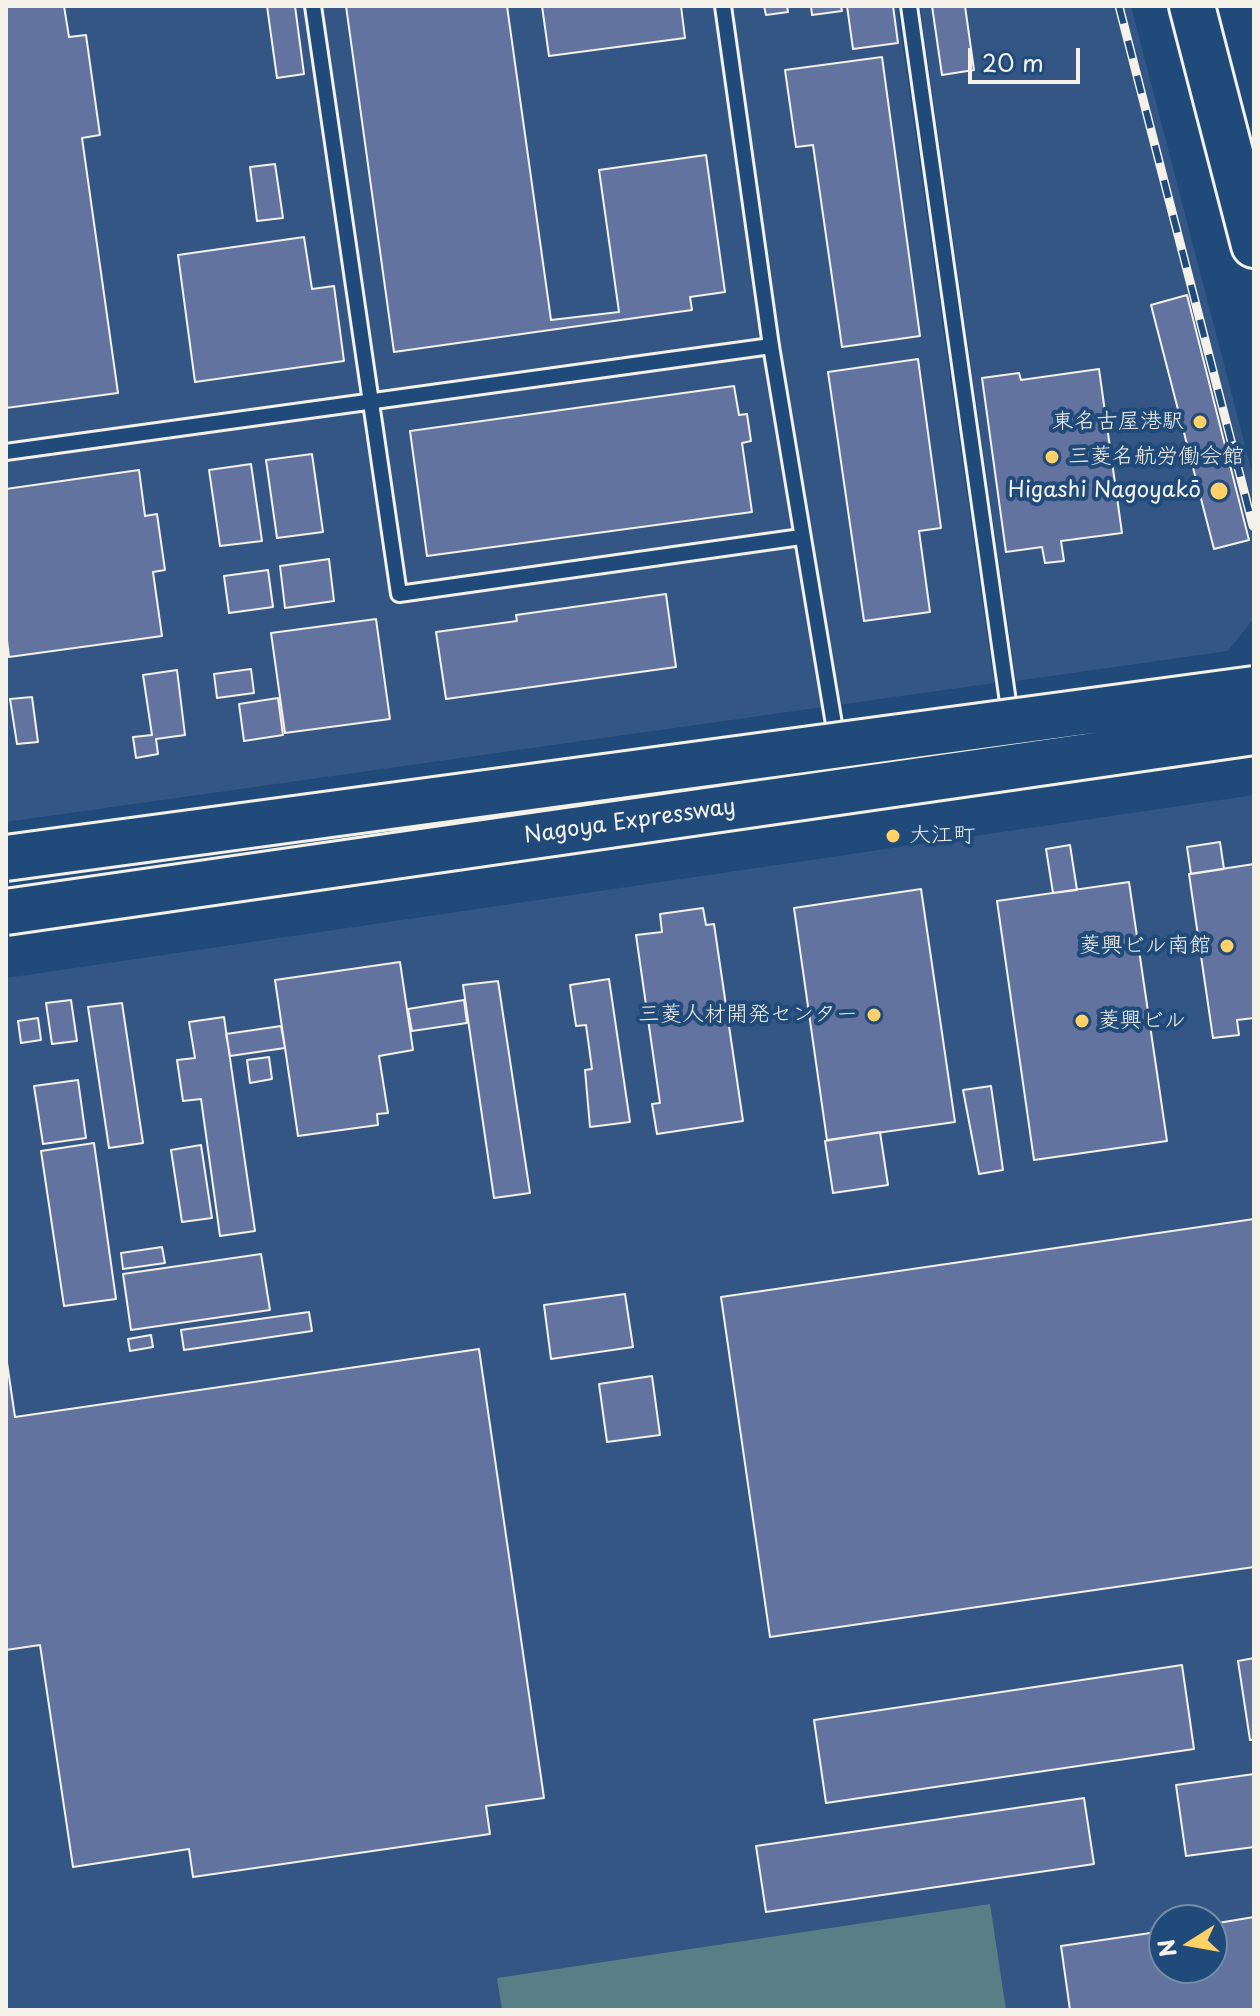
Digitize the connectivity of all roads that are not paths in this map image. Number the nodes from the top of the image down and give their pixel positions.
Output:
1 (313, 6) edge
2 (723, 6) edge
3 (909, 6) edge
4 (1192, 6) edge
5 (1254, 245) edge
6 (771, 346) junction
7 (371, 401) junction
8 (6, 452) edge
9 (801, 537) junction
10 (1254, 689) edge
11 (1254, 732) edge
12 (1014, 741) dead end
13 (841, 766) dead end
14 (6, 858) edge
15 (6, 912) edge

1 - 7 lane
2 - 6 lane
3 - 12 lane
4 - 5 main road
6 - 7 lane
6 - 9 lane
7 - 8 lane
7 - 9 lane
9 - 13 lane
10 - 14 main road, bridge
11 - 15 main road, Nagoya Expressway, bridge

